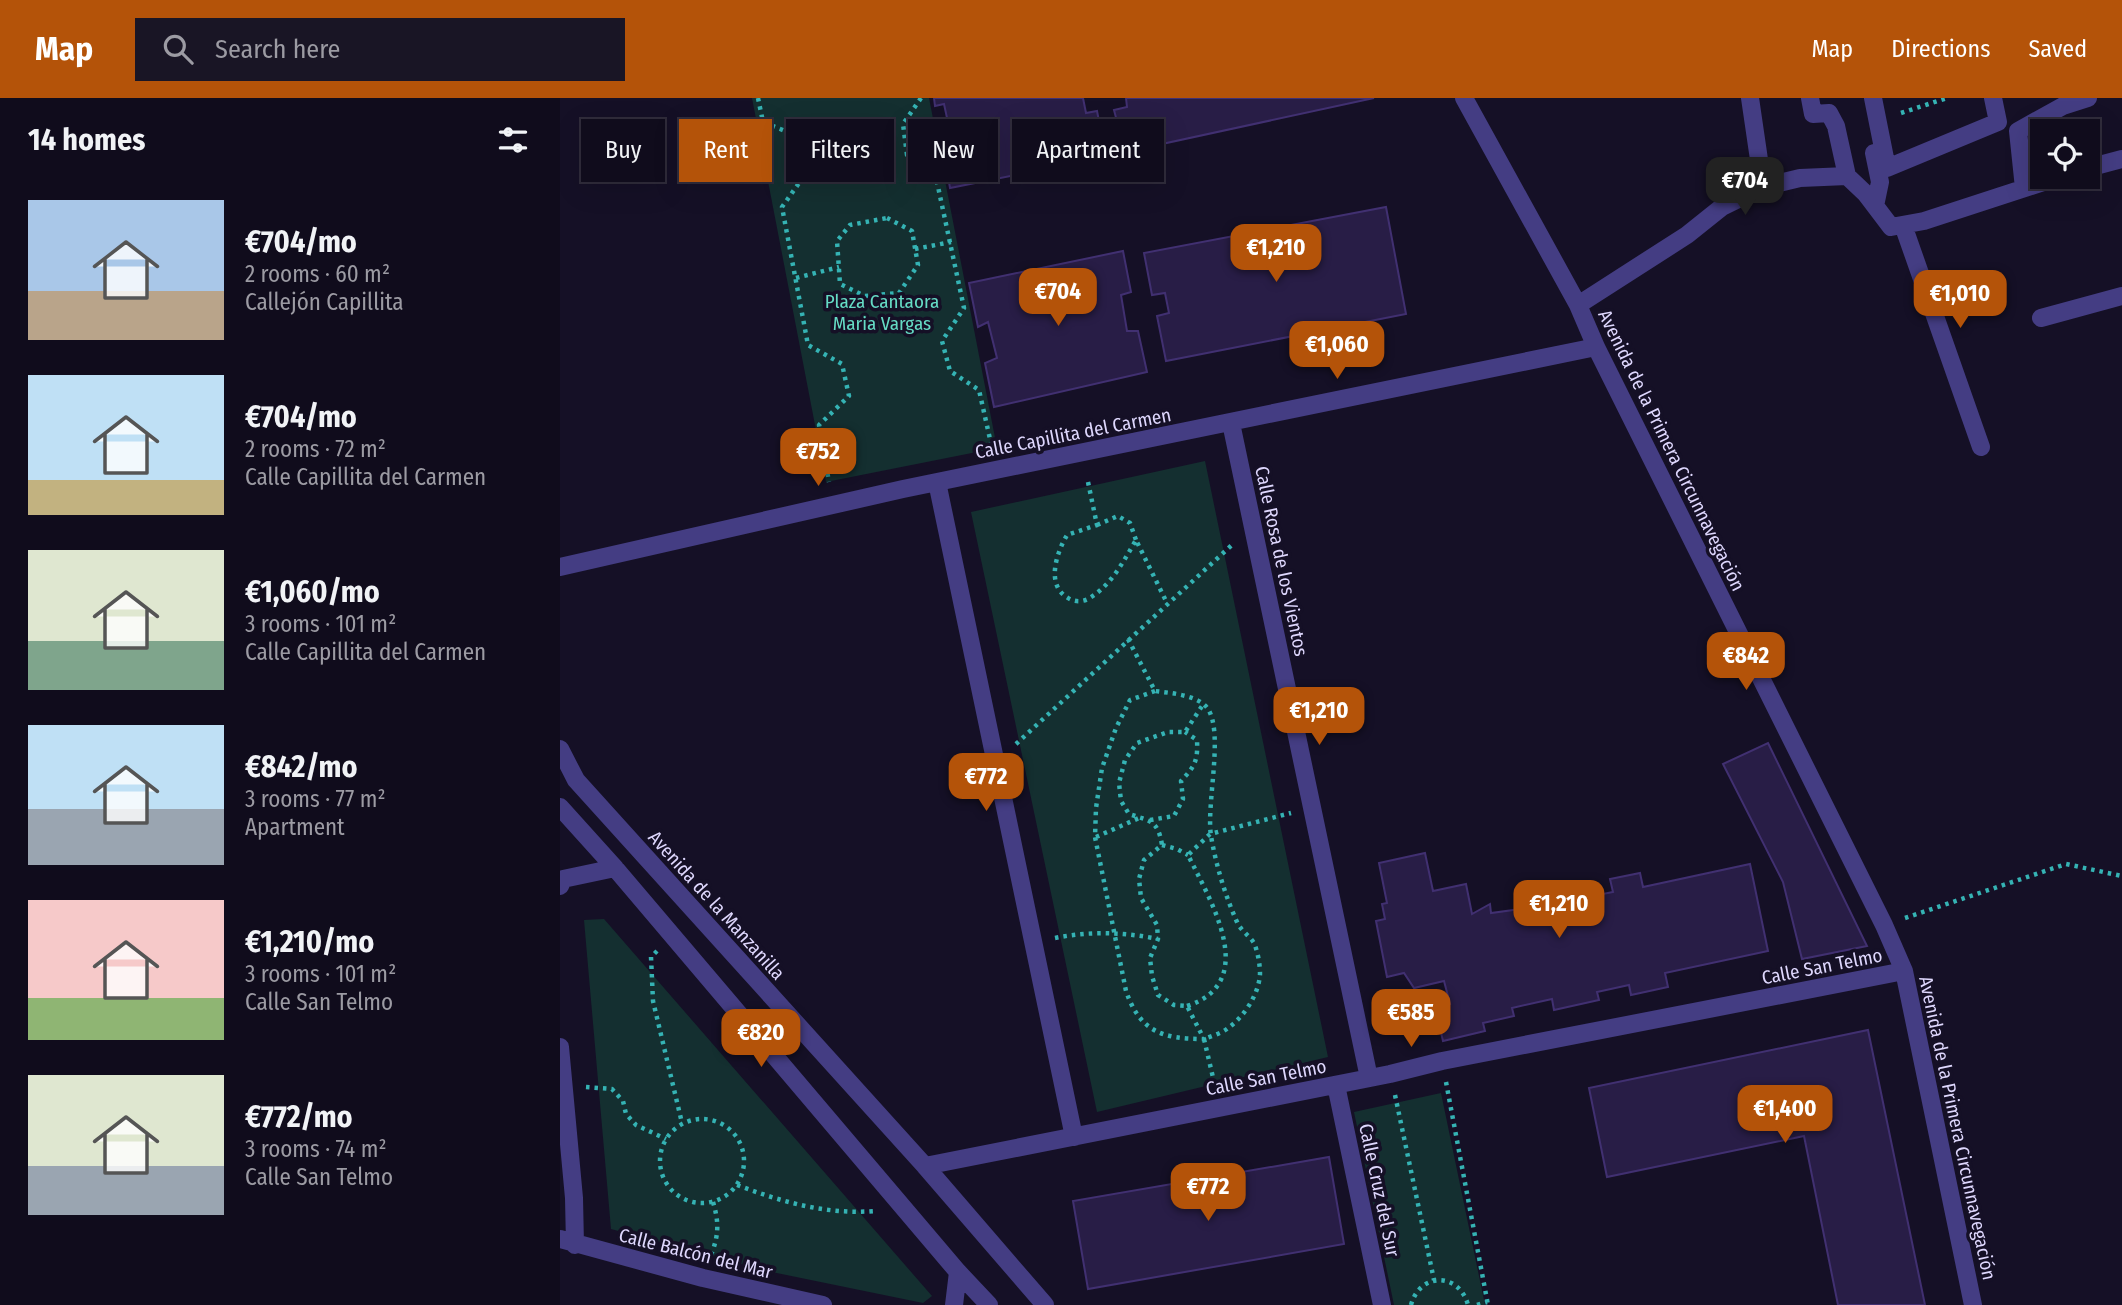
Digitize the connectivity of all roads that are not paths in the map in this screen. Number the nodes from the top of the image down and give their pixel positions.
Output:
1 (1464, 98) edge
2 (1750, 98) edge
3 (1810, 98) edge
4 (1861, 98) edge
5 (1873, 98) edge
6 (1993, 98) edge
7 (2088, 98) edge
8 (2122, 159) edge
9 (2100, 165) edge
10 (1847, 176) junction
11 (2030, 186) edge
12 (1763, 187) junction
13 (2024, 188) junction
14 (1875, 206) junction
15 (1903, 225) junction
16 (2122, 296) edge
17 (1578, 305) junction
18 (2041, 318) dead end
19 (1596, 347) junction
20 (1231, 423) junction
21 (1981, 447) dead end
22 (937, 482) junction
23 (560, 567) edge
24 (560, 749) edge
25 (560, 807) edge
26 (615, 868) junction
27 (560, 886) edge
28 (1904, 971) junction
29 (560, 1047) edge
30 (1369, 1078) junction
31 (1336, 1085) junction
32 (1074, 1136) junction
33 (925, 1166) junction
34 (567, 1242) edge
35 (958, 1272) junction
36 (823, 1305) edge
37 (954, 1305) edge
38 (989, 1305) edge
39 (1045, 1305) edge
40 (1382, 1305) edge
41 (1973, 1305) edge

1 - 17 street, Avenida de la Primera Circunnavegación
2 - 12 street
3 - 10 street
4 - 14 street
5 - 6 street
7 - 13 street
8 - 9 street
10 - 12 street
10 - 14 street
11 - 13 street
12 - 17 street
13 - 15 street
14 - 15 street
15 - 21 street
16 - 18 street
17 - 19 street, Avenida de la Primera Circunnavegación
19 - 20 street, Calle Capillita del Carmen
19 - 28 street, Avenida de la Primera Circunnavegación
20 - 22 street, Calle Capillita del Carmen
20 - 30 street, Calle Rosa de los Vientos
22 - 23 street, Calle Capillita del Carmen
22 - 32 street
24 - 33 street, Avenida de la Manzanilla
25 - 26 street
26 - 27 street
26 - 35 street
28 - 30 street, Calle San Telmo
28 - 41 street, Avenida de la Primera Circunnavegación
29 - 34 street
30 - 31 street, Calle San Telmo
31 - 32 street, Calle San Telmo
31 - 40 street, Calle Cruz del Sur
32 - 33 street, Calle San Telmo
33 - 39 street, Avenida de la Manzanilla
34 - 36 street, Calle Balcón del Mar
35 - 37 street
35 - 38 street

